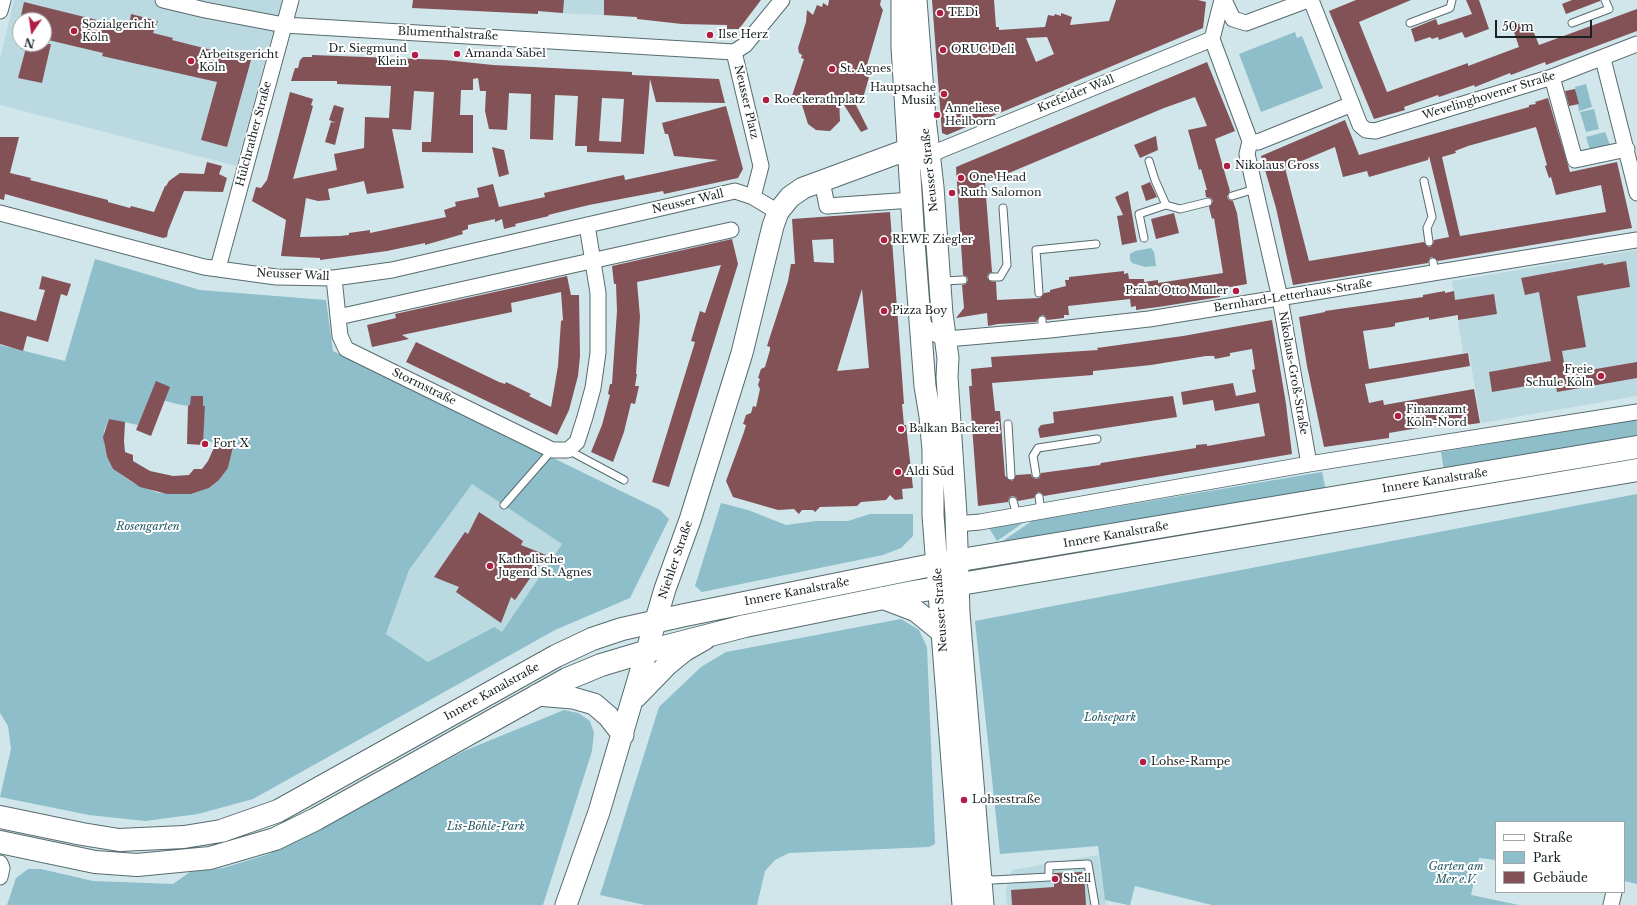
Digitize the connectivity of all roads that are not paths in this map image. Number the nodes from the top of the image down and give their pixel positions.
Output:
1 (3, 0) edge
2 (163, 0) edge
3 (291, 0) edge
4 (782, 0) edge
5 (902, 0) edge
6 (916, 0) edge
7 (1223, 0) edge
8 (1308, 0) edge
9 (1311, 0) edge
10 (1452, 0) edge
11 (1605, 0) edge
12 (0, 11) edge
13 (1410, 23) dead end
14 (1572, 23) dead end
15 (284, 25) junction
16 (1212, 39) junction
17 (1637, 44) edge
18 (734, 52) junction
19 (1603, 59) junction
20 (1552, 77) junction
21 (1352, 104) junction
22 (927, 134) junction
23 (1250, 141) junction
24 (909, 149) junction
25 (1627, 149) junction
26 (929, 156) junction
27 (1149, 161) dead end
28 (910, 176) junction
29 (822, 181) junction
30 (1424, 181) dead end
31 (1255, 189) junction
32 (1637, 193) edge
33 (1232, 196) dead end
34 (753, 197) junction
35 (912, 200) junction
36 (1208, 202) dead end
37 (1166, 205) junction
38 (1003, 208) dead end
39 (778, 212) junction
40 (0, 213) edge
41 (587, 225) junction
42 (731, 230) dead end
43 (1144, 238) dead end
44 (1637, 240) edge
45 (1430, 242) dead end
46 (1096, 244) dead end
47 (592, 261) junction
48 (218, 268) junction
49 (992, 277) dead end
50 (334, 278) junction
51 (963, 280) dead end
52 (940, 282) junction
53 (1039, 293) dead end
54 (1280, 298) junction
55 (920, 316) junction
56 (338, 317) junction
57 (947, 339) junction
58 (924, 377) junction
59 (946, 377) junction
60 (1637, 412) edge
61 (1008, 424) dead end
62 (1097, 439) dead end
63 (1637, 447) edge
64 (552, 450) junction
65 (568, 450) junction
66 (1309, 464) junction
67 (1637, 470) edge
68 (1036, 474) dead end
69 (1011, 476) dead end
70 (624, 480) dead end
71 (504, 505) dead end
72 (956, 524) junction
73 (948, 563) junction
74 (949, 586) junction
75 (882, 598) junction
76 (656, 621) junction
77 (943, 633) junction
78 (712, 634) junction
79 (648, 651) junction
80 (537, 695) junction
81 (634, 698) junction
82 (623, 735) junction
83 (962, 763) junction
84 (0, 817) edge
85 (0, 842) edge
86 (0, 863) edge
87 (981, 876) junction
88 (0, 877) edge
89 (1614, 893) edge
90 (566, 905) edge
91 (963, 905) edge
92 (983, 905) edge
93 (1095, 905) edge
94 (1611, 905) edge

1 - 12 street
2 - 15 street, Blumenthalstraße
3 - 15 street, Hülchrather Straße
4 - 18 street, Neusser Platz
5 - 24 main road, Neusser Straße
6 - 22 main road, Neusser Straße
7 - 8 street
7 - 16 street
9 - 21 street, Wevelinghovener Straße
10 - 13 lane
11 - 14 lane
15 - 18 street, Blumenthalstraße
15 - 48 street, Hülchrather Straße
16 - 23 street
16 - 26 street, Krefelder Wall
17 - 19 street, Wevelinghovener Straße
18 - 34 street, Neusser Platz
19 - 20 street, Wevelinghovener Straße
19 - 25 street
20 - 21 street, Wevelinghovener Straße
20 - 25 street
21 - 23 street
22 - 24 main road
22 - 26 main road, Neusser Straße
23 - 31 street, Nikolaus-Groß-Straße
24 - 28 main road, Neusser Straße
24 - 29 main road
25 - 32 street
26 - 28 street, Krefelder Wall
26 - 52 main road, Neusser Straße
27 - 37 lane
28 - 35 main road, Neusser Straße
29 - 35 street
29 - 39 main road
30 - 45 lane
31 - 33 lane
31 - 54 street, Nikolaus-Groß-Straße
34 - 39 street, Neusser Wall
34 - 41 street, Neusser Wall
35 - 55 main road, Neusser Straße
36 - 37 lane
37 - 43 lane
38 - 49 lane
39 - 76 main road, Niehler Straße
40 - 48 street, Neusser Wall
41 - 47 street
41 - 50 street, Neusser Wall
42 - 47 street
44 - 54 street, Bernhard-Letterhaus-Straße
46 - 53 lane
47 - 56 street
47 - 65 street
48 - 50 street, Neusser Wall
50 - 56 street, Stormstraße
51 - 52 lane
52 - 57 main road, Neusser Straße
54 - 57 street, Bernhard-Letterhaus-Straße
54 - 66 street, Nikolaus-Groß-Straße
55 - 57 street
55 - 58 main road, Neusser Straße
56 - 64 street, Stormstraße
57 - 59 main road, Neusser Straße
58 - 59 main road
58 - 73 main road, Neusser Straße
59 - 72 main road, Neusser Straße
60 - 66 street
61 - 69 lane
62 - 68 lane
63 - 73 main road, Innere Kanalstraße
64 - 65 street, Stormstraße
64 - 71 lane
65 - 70 lane
66 - 72 street
67 - 74 main road, Innere Kanalstraße
72 - 73 main road, Neusser Straße
73 - 74 main road, Neusser Straße
73 - 76 main road, Innere Kanalstraße
74 - 75 main road, Innere Kanalstraße
74 - 77 main road, Neusser Straße
74 - 83 main road, Neusser Straße
75 - 77 main road
75 - 78 main road, Innere Kanalstraße
76 - 79 main road, Niehler Straße
76 - 84 main road, Innere Kanalstraße
77 - 83 main road, Neusser Straße
78 - 79 main road, Innere Kanalstraße
78 - 81 main road
79 - 80 main road, Innere Kanalstraße
79 - 81 main road, Niehler Straße
80 - 82 main road
80 - 85 main road, Innere Kanalstraße
81 - 82 main road, Niehler Straße
82 - 90 main road, Niehler Straße
83 - 87 main road, Neusser Straße
83 - 91 main road, Neusser Straße
86 - 88 street
87 - 92 main road, Neusser Straße
87 - 93 lane
89 - 94 street

